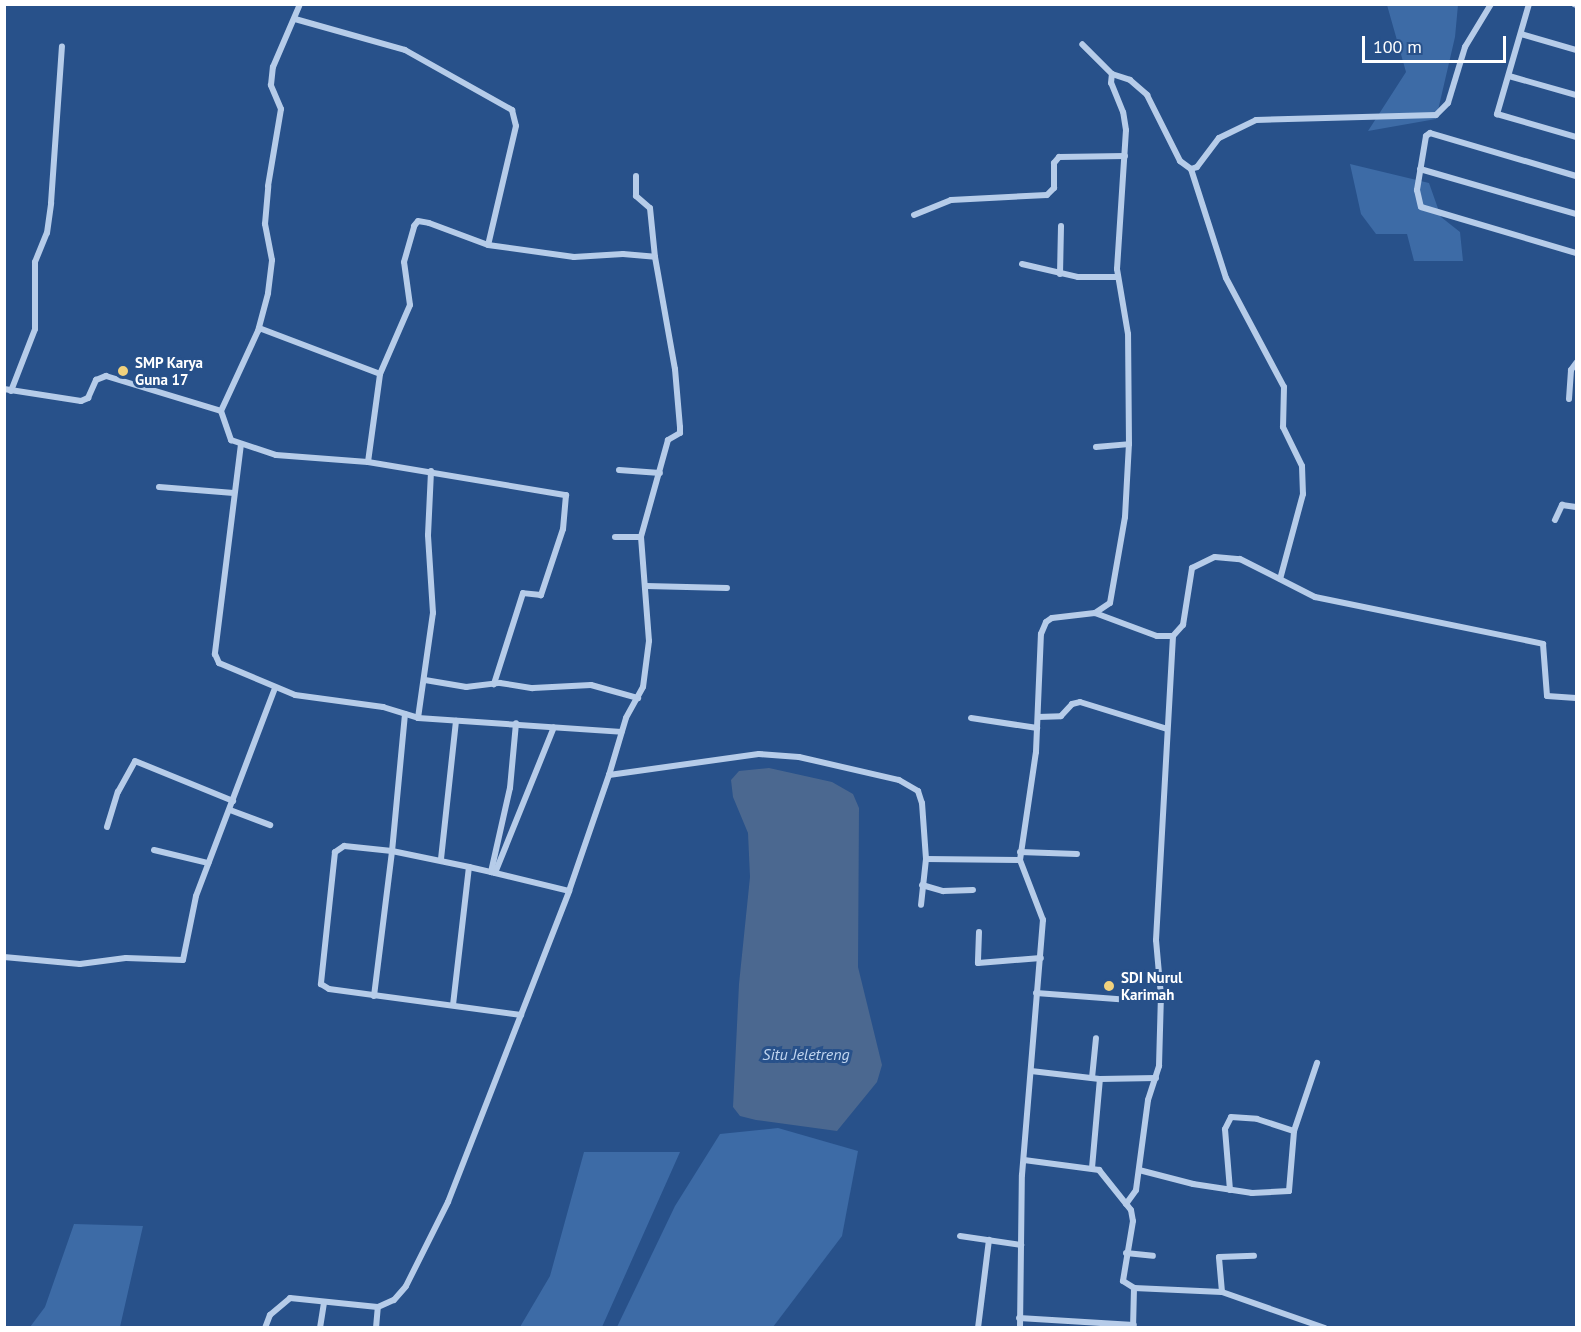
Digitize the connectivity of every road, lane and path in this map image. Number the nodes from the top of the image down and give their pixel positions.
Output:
1 (300, 4) edge
2 (1491, 4) edge
3 (1529, 4) edge
4 (295, 19) junction
5 (1521, 34) junction
6 (1082, 44) dead end
7 (62, 46) dead end
8 (1576, 50) edge
9 (1112, 74) junction
10 (1509, 76) junction
11 (1576, 95) edge
12 (1576, 137) edge
13 (1125, 156) junction
14 (1420, 169) junction
15 (1191, 170) junction
16 (636, 176) dead end
17 (1576, 176) edge
18 (1576, 214) edge
19 (914, 215) dead end
20 (1061, 226) dead end
21 (488, 245) junction
22 (1576, 253) edge
23 (655, 257) junction
24 (1022, 264) dead end
25 (1060, 274) junction
26 (1118, 276) junction
27 (259, 328) junction
28 (1576, 363) edge
29 (380, 374) junction
30 (8, 390) edge
31 (1569, 399) dead end
32 (221, 411) junction
33 (241, 444) junction
34 (1129, 444) junction
35 (1096, 447) dead end
36 (368, 462) junction
37 (619, 470) dead end
38 (431, 471) junction
39 (660, 472) junction
40 (159, 487) dead end
41 (234, 493) junction
42 (1576, 507) edge
43 (1555, 520) dead end
44 (615, 537) dead end
45 (641, 537) junction
46 (1280, 579) junction
47 (646, 586) junction
48 (727, 588) dead end
49 (1095, 613) junction
50 (1173, 636) junction
51 (425, 680) junction
52 (494, 684) junction
53 (275, 688) junction
54 (638, 698) junction
55 (1576, 698) edge
56 (405, 714) junction
57 (1038, 717) junction
58 (418, 718) junction
59 (971, 718) dead end
60 (456, 721) junction
61 (516, 723) junction
62 (554, 727) junction
63 (1038, 728) junction
64 (1167, 729) junction
65 (622, 732) junction
66 (609, 775) junction
67 (233, 801) junction
68 (230, 810) junction
69 (270, 825) dead end
70 (107, 826) dead end
71 (154, 850) dead end
72 (392, 851) junction
73 (1020, 852) junction
74 (1077, 854) dead end
75 (441, 859) junction
76 (926, 859) junction
77 (1020, 860) junction
78 (208, 863) junction
79 (469, 867) junction
80 (493, 873) junction
81 (921, 885) junction
82 (973, 890) dead end
83 (569, 891) junction
84 (921, 905) dead end
85 (979, 932) dead end
86 (4, 957) edge
87 (1041, 958) junction
88 (1036, 993) junction
89 (375, 996) junction
90 (1161, 996) junction
91 (453, 1005) junction
92 (521, 1015) junction
93 (1096, 1038) dead end
94 (1317, 1064) dead end
95 (1031, 1071) junction
96 (1156, 1078) junction
97 (1096, 1079) junction
98 (1294, 1131) junction
99 (1024, 1160) junction
100 (1092, 1168) junction
101 (1139, 1170) junction
102 (1230, 1190) junction
103 (1126, 1204) junction
104 (960, 1236) dead end
105 (989, 1240) junction
106 (1022, 1245) junction
107 (1126, 1253) junction
108 (1154, 1256) dead end
109 (1254, 1256) dead end
110 (1134, 1288) junction
111 (1221, 1292) junction
112 (324, 1302) junction
113 (378, 1307) junction
114 (1019, 1318) junction
115 (1134, 1326) edge
116 (265, 1328) edge
117 (320, 1328) edge
118 (376, 1328) edge
119 (978, 1328) edge
120 (1020, 1328) edge
121 (1325, 1328) edge

1 - 4 street
2 - 15 street
3 - 5 street
4 - 21 street
4 - 27 street
5 - 8 street
5 - 10 street
6 - 9 street
7 - 30 street
9 - 13 street
9 - 15 street
10 - 11 street
10 - 12 street
13 - 19 street
13 - 26 street
14 - 17 street
14 - 18 street
14 - 22 street
15 - 46 street
16 - 23 street
20 - 25 street
21 - 23 street
21 - 29 street
23 - 39 street
24 - 25 street
25 - 26 street
26 - 34 street
27 - 29 street
27 - 32 street
28 - 31 street
29 - 36 street
30 - 32 street
32 - 33 street
33 - 36 street
33 - 41 street
34 - 35 street
34 - 49 street
36 - 38 street
37 - 39 street
38 - 51 street
38 - 52 street
39 - 45 street
40 - 41 street
41 - 53 street
42 - 43 street
44 - 45 street
45 - 47 street
46 - 50 street
46 - 55 street
47 - 48 street
47 - 54 street
49 - 50 street
49 - 57 street
50 - 64 street
51 - 52 street
51 - 58 street
52 - 54 street
53 - 56 street
53 - 67 street
54 - 65 street
56 - 58 street
56 - 72 street
57 - 63 street
57 - 64 street
58 - 60 street
59 - 63 street
60 - 61 street
60 - 75 street
61 - 62 street
61 - 80 street
62 - 65 street
62 - 80 street
63 - 73 street
64 - 90 street
65 - 66 street
66 - 76 street
66 - 83 street
67 - 68 street
67 - 70 street
68 - 69 street
68 - 78 street
71 - 78 street
72 - 75 street
72 - 89 street
72 - 89 street
73 - 74 street
73 - 77 street
75 - 79 street
76 - 77 street
76 - 81 street
77 - 87 street
78 - 86 street
79 - 80 street
79 - 91 street
80 - 83 street
81 - 82 street
81 - 84 street
83 - 92 street
85 - 87 street
87 - 88 street
88 - 90 street
88 - 95 street
89 - 91 street
90 - 96 street
91 - 92 street
92 - 113 street
93 - 97 street
94 - 98 street
95 - 97 street
95 - 99 street
96 - 97 street
96 - 101 street
97 - 100 street
98 - 102 street
98 - 102 street
99 - 100 street
99 - 106 street
100 - 103 street
101 - 102 street
101 - 103 street
103 - 107 street
104 - 105 street
105 - 106 street
105 - 119 street
106 - 114 street
107 - 108 street
107 - 110 street
109 - 111 street
110 - 111 street
110 - 115 street
111 - 121 street
112 - 113 street
112 - 116 street
112 - 117 street
113 - 118 street
114 - 115 street
114 - 120 street

